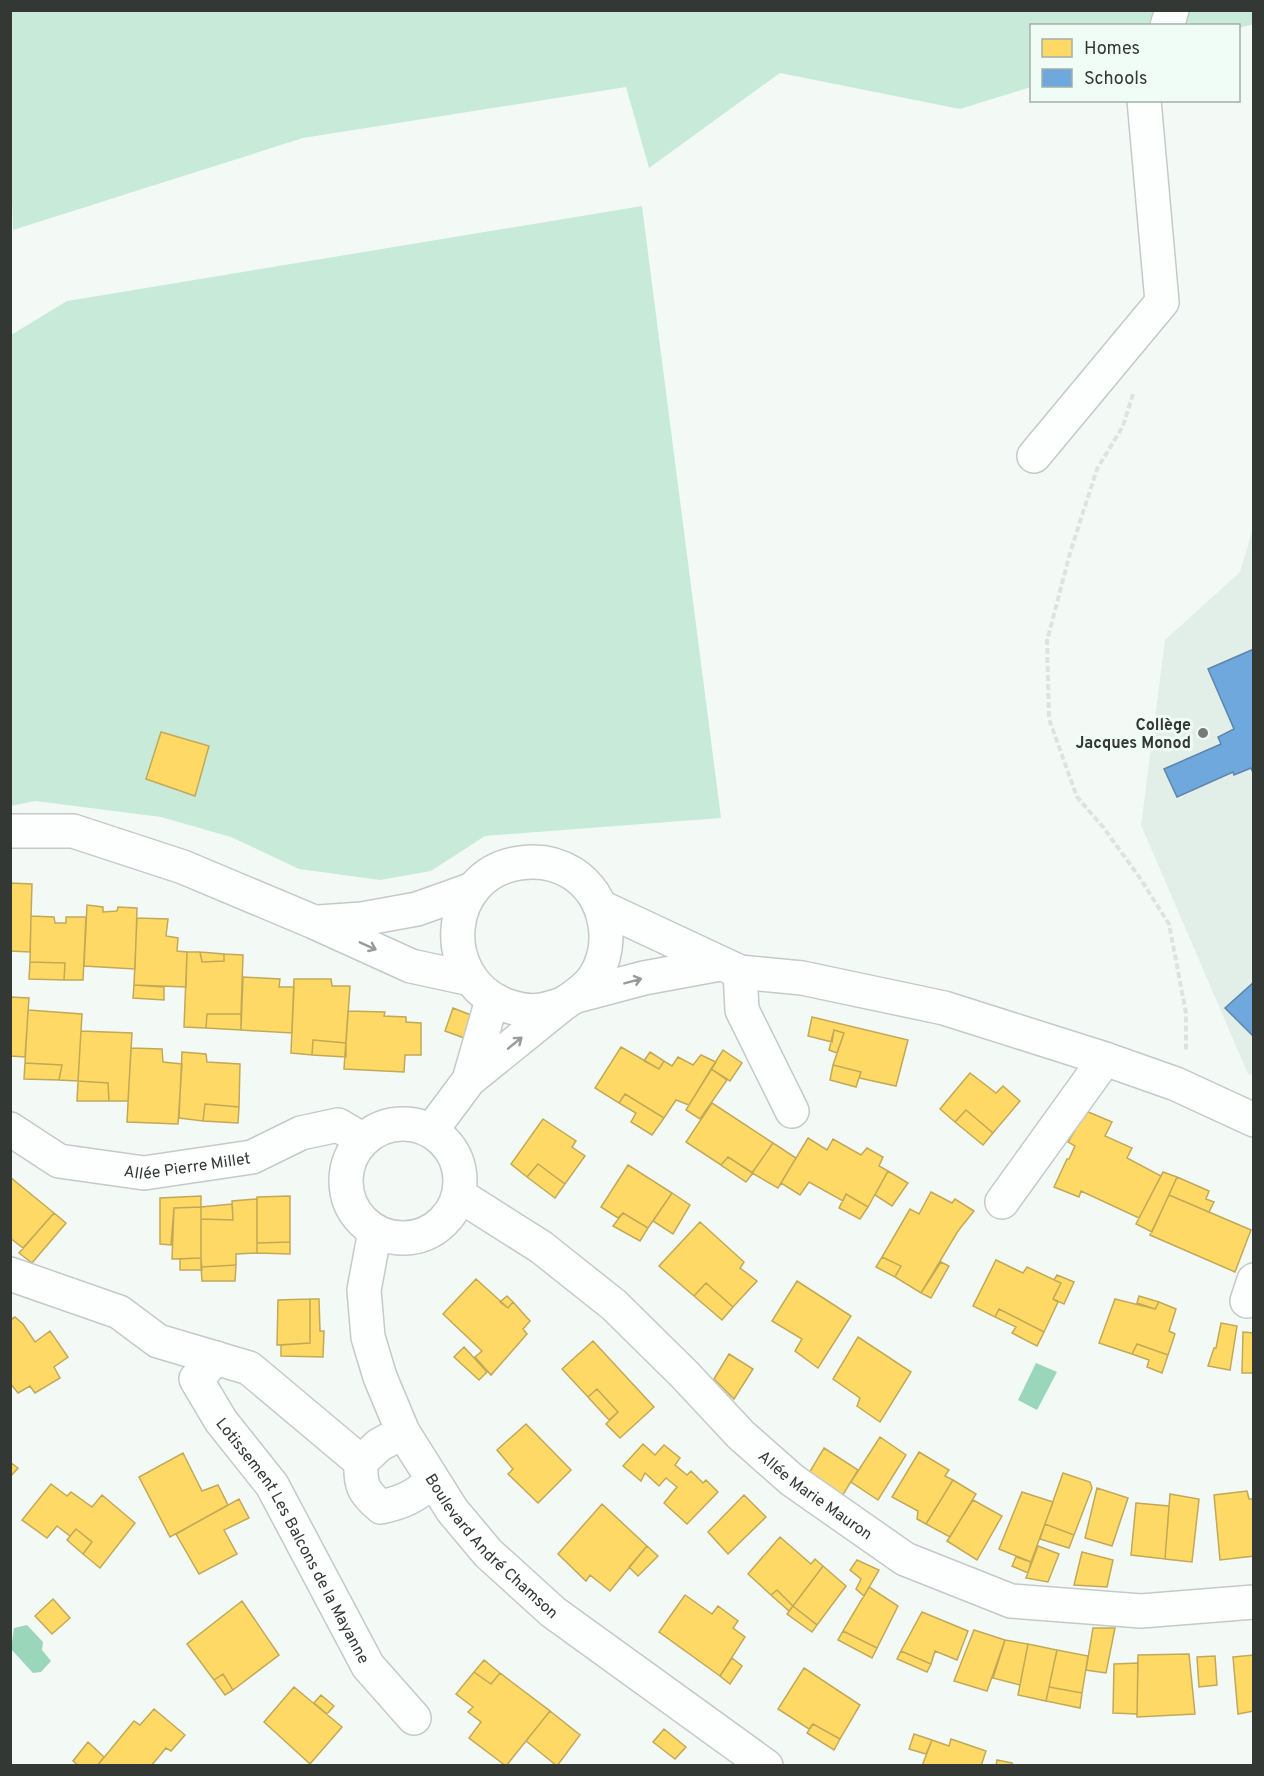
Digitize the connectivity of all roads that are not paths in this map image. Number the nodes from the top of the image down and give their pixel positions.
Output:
1 (1144, 102) edge
2 (1034, 456) dead end
3 (10, 831) edge
4 (473, 889) junction
5 (601, 907) junction
6 (314, 922) junction
7 (730, 968) junction
8 (482, 990) junction
9 (570, 1000) junction
10 (1105, 1059) junction
11 (469, 1080) junction
12 (792, 1111) dead end
13 (1254, 1120) edge
14 (10, 1129) edge
15 (431, 1131) junction
16 (363, 1140) junction
17 (459, 1195) junction
18 (1002, 1202) dead end
19 (375, 1232) junction
20 (10, 1275) edge
21 (216, 1358) junction
22 (403, 1432) junction
23 (360, 1462) junction
24 (433, 1481) junction
25 (1254, 1602) edge
26 (414, 1718) dead end
27 (766, 1766) edge

1 - 2 street
3 - 6 street
4 - 5 street
4 - 6 street
4 - 8 street
5 - 7 street
5 - 9 street
6 -> 8 street
9 -> 7 street
7 - 10 street
7 - 12 street
8 - 9 street
8 - 11 street
11 -> 9 street
10 - 13 street
10 - 18 street
11 - 15 street
14 - 16 street, Allée Pierre Millet
15 - 16 street
15 - 17 street
16 - 19 street
17 - 19 street
17 - 25 street, Allée Marie Mauron
19 - 22 street, Boulevard André Chamson
20 - 21 street
21 - 23 street
21 - 26 street, Lotissement Les Balcons de la Mayanne
22 - 23 street
22 - 24 street, Boulevard André Chamson
23 - 24 street
24 - 27 street, Boulevard André Chamson

